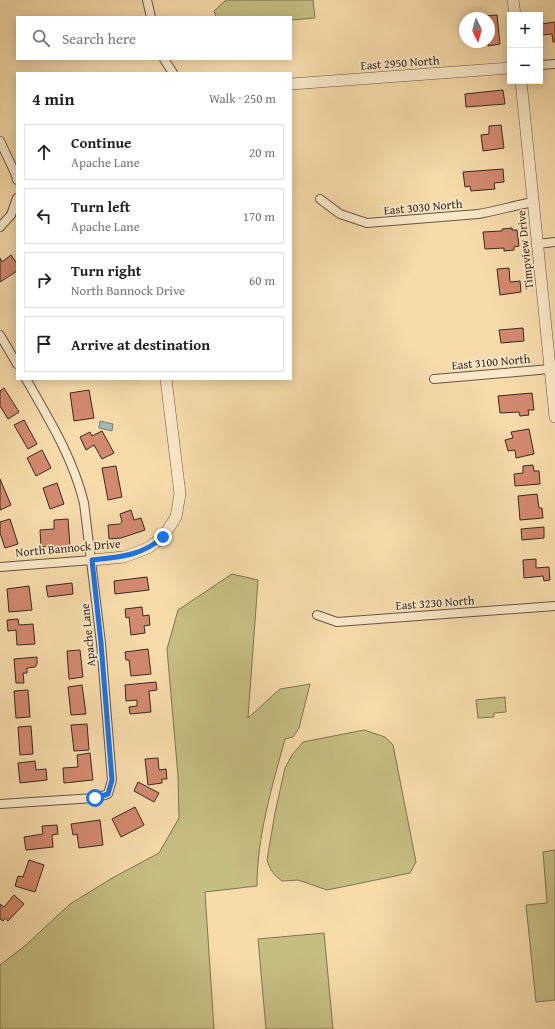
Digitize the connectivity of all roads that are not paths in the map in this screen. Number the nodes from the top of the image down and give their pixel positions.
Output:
1 (147, 0) edge
2 (513, 0) edge
3 (515, 12) edge
4 (151, 16) edge
5 (165, 60) edge
6 (555, 64) edge
7 (543, 65) edge
8 (507, 68) edge
9 (172, 72) edge
10 (292, 84) edge
11 (521, 84) edge
12 (0, 141) edge
13 (16, 176) edge
14 (320, 199) dead end
15 (16, 201) edge
16 (534, 202) junction
17 (0, 227) edge
18 (555, 242) edge
19 (538, 244) junction
20 (0, 335) edge
21 (16, 362) edge
22 (550, 369) junction
23 (434, 379) dead end
24 (27, 380) edge
25 (166, 380) edge
26 (555, 417) edge
27 (92, 560) junction
28 (0, 567) edge
29 (555, 606) edge
30 (317, 615) dead end
31 (0, 804) edge

1 - 4 street
2 - 3 street
5 - 9 street
6 - 7 street
8 - 10 street, East 2950 North
11 - 16 street, Timpview Drive
12 - 13 street
14 - 16 street, East 3030 North
15 - 17 street
16 - 19 street, Timpview Drive
18 - 19 street
19 - 22 street, Timpview Drive
20 - 21 street
22 - 23 street, East 3100 North
22 - 26 street, Timpview Drive
24 - 27 street, Apache Lane
25 - 27 street, North Bannock Drive
27 - 28 street, North Bannock Drive
27 - 31 street, Apache Lane
29 - 30 street, East 3230 North

